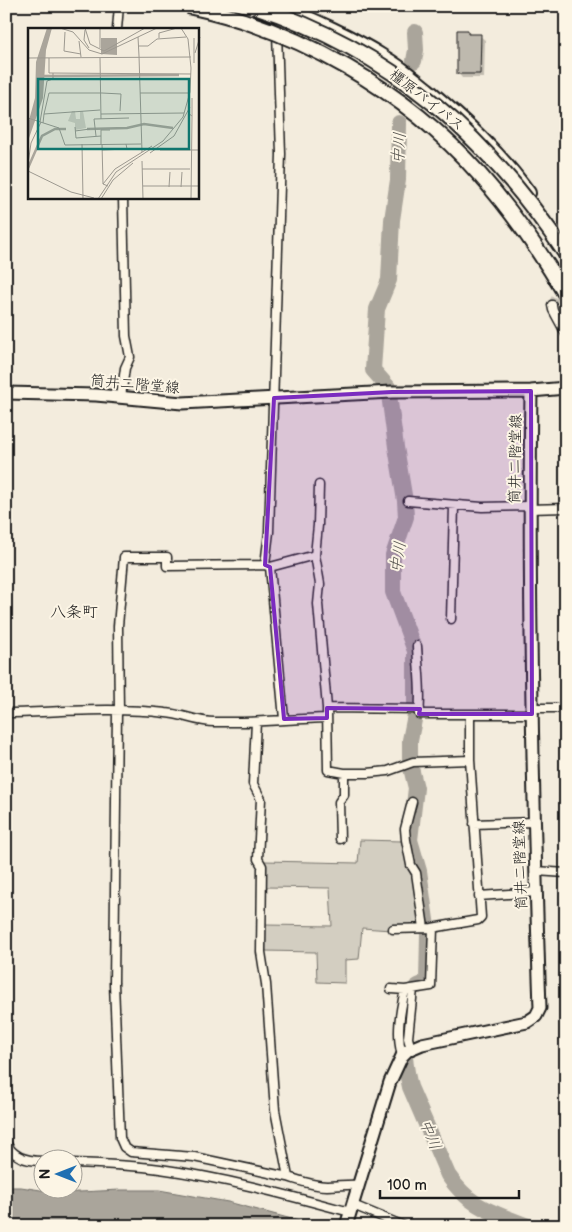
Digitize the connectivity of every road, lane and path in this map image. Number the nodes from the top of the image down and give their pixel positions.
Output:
1 (119, 6) edge
2 (188, 6) edge
3 (208, 6) edge
4 (255, 6) edge
5 (277, 6) edge
6 (277, 27) junction
7 (117, 28) edge
8 (566, 123) edge
9 (566, 132) edge
10 (123, 199) edge
11 (566, 245) edge
12 (566, 254) edge
13 (566, 294) edge
14 (552, 305) dead end
15 (566, 334) edge
16 (566, 388) edge
17 (531, 391) junction
18 (6, 393) edge
19 (121, 397) junction
20 (274, 398) junction
21 (319, 486) dead end
22 (408, 501) dead end
23 (454, 506) junction
24 (529, 508) junction
25 (566, 508) edge
26 (315, 555) junction
27 (267, 566) junction
28 (451, 619) dead end
29 (417, 646) dead end
30 (328, 708) junction
31 (566, 708) edge
32 (416, 709) junction
33 (118, 711) junction
34 (532, 711) junction
35 (6, 713) edge
36 (470, 715) junction
37 (328, 718) junction
38 (284, 719) junction
39 (256, 722) junction
40 (470, 760) junction
41 (344, 773) junction
42 (412, 802) dead end
43 (534, 822) junction
44 (474, 824) junction
45 (340, 838) dead end
46 (536, 871) junction
47 (566, 873) edge
48 (536, 892) junction
49 (479, 896) junction
50 (430, 928) junction
51 (393, 929) dead end
52 (391, 989) dead end
53 (409, 989) junction
54 (406, 1053) junction
55 (6, 1142) edge
56 (32, 1160) edge
57 (82, 1164) edge
58 (288, 1176) junction
59 (359, 1185) junction
60 (349, 1215) edge
61 (404, 1226) edge

1 - 7 street
2 - 13 highway, bridge
3 - 6 highway, 橿原バイパス
4 - 12 highway, bridge
5 - 6 highway
5 - 11 highway, 橿原バイパス
6 - 13 highway, 橿原バイパス
6 - 20 street
8 - 9 street
10 - 19 street
14 - 15 street
16 - 17 main road, 筒井二階堂線
17 - 20 main road, 筒井二階堂線
17 - 24 main road, 筒井二階堂線
18 - 19 main road, 筒井二階堂線
19 - 20 main road, 筒井二階堂線
20 - 27 street
21 - 26 street
22 - 23 street
23 - 24 street
23 - 28 street
24 - 25 street
24 - 34 main road, 筒井二階堂線
26 - 27 street
26 - 30 street
27 - 33 street
27 - 38 street
29 - 32 street
30 - 32 street
30 - 37 street
31 - 34 street
32 - 36 street
33 - 35 street
33 - 39 street
33 - 58 street
34 - 36 street
34 - 43 main road, 筒井二階堂線
36 - 40 street
37 - 38 street
37 - 41 street
38 - 39 street
39 - 58 street
40 - 41 street
40 - 44 street
41 - 45 street
42 - 50 street
43 - 44 street
43 - 46 main road, 筒井二階堂線
44 - 49 street
46 - 47 street
46 - 48 main road, 筒井二階堂線
48 - 49 street
48 - 54 main road, 筒井二階堂線
49 - 50 street
50 - 51 street
50 - 53 street
52 - 53 street
53 - 54 street
53 - 54 street
54 - 59 main road
55 - 56 street
57 - 60 street
58 - 59 street
59 - 60 main road
60 - 61 street

